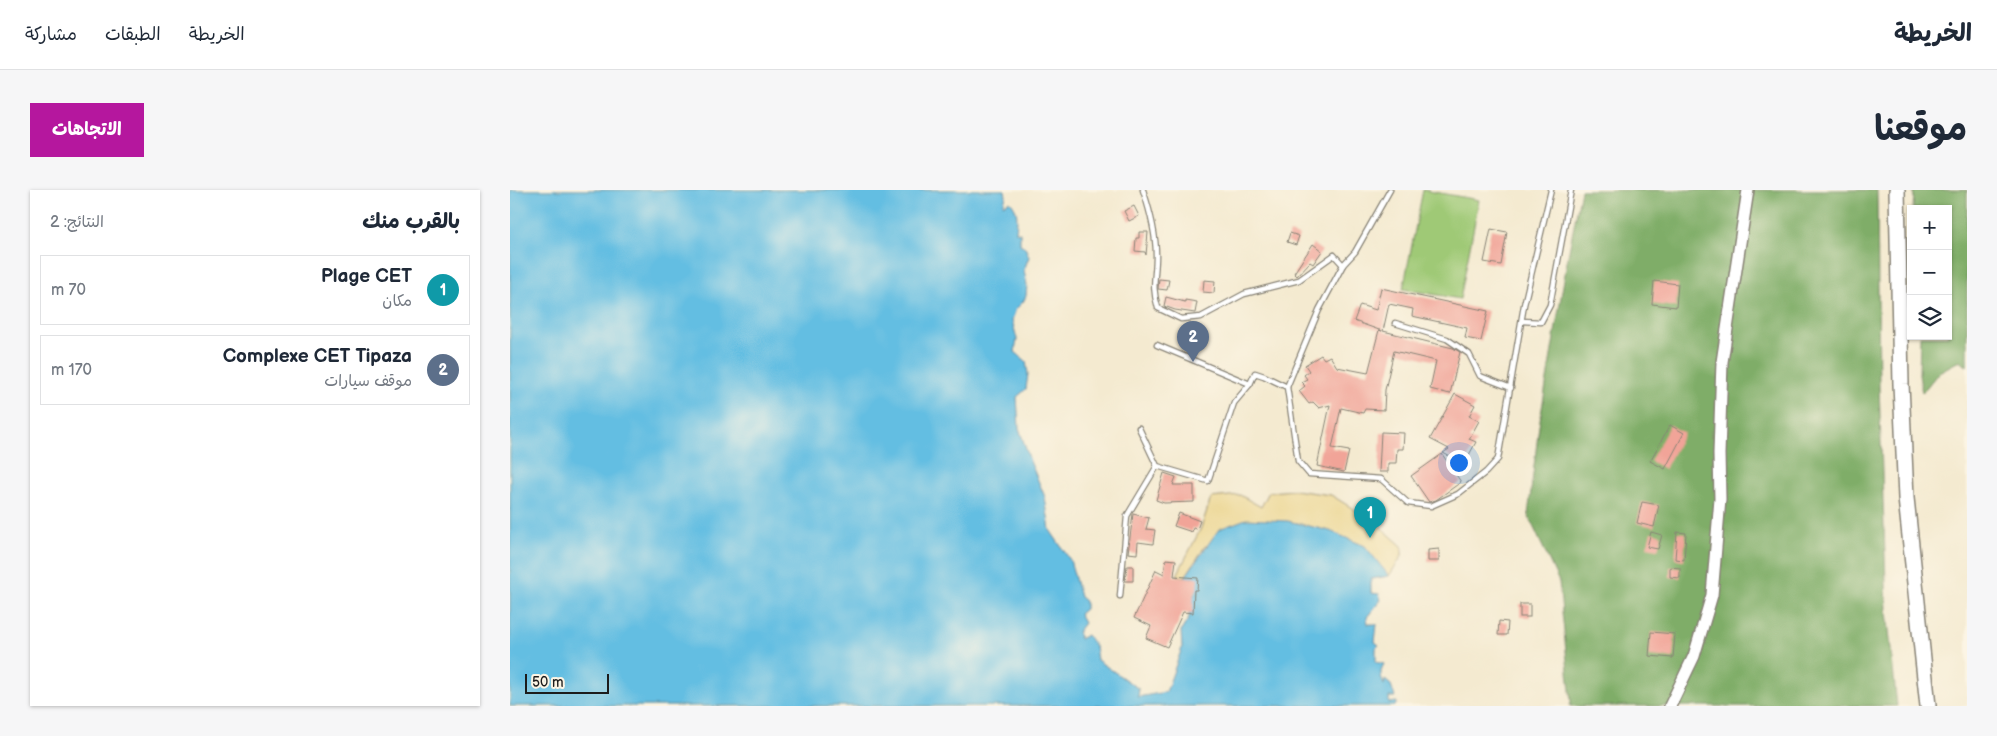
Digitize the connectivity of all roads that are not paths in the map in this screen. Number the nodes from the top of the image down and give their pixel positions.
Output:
1 (1143, 190) edge
2 (1390, 190) edge
3 (1551, 190) edge
4 (1571, 190) edge
5 (1748, 190) edge
6 (1897, 190) edge
7 (1343, 265) junction
8 (1522, 321) junction
9 (1395, 323) dead end
10 (1157, 345) dead end
11 (1250, 384) junction
12 (1287, 387) junction
13 (1511, 388) junction
14 (1138, 428) dead end
15 (1157, 466) junction
16 (1120, 596) dead end
17 (1670, 706) edge
18 (1928, 706) edge

1 - 7 lane
2 - 7 lane
3 - 8 lane
4 - 8 lane
5 - 17 street
6 - 18 main road
7 - 12 lane
8 - 13 lane
9 - 13 lane
10 - 11 lane
11 - 12 lane
11 - 15 lane
12 - 13 lane
14 - 15 lane
15 - 16 lane

